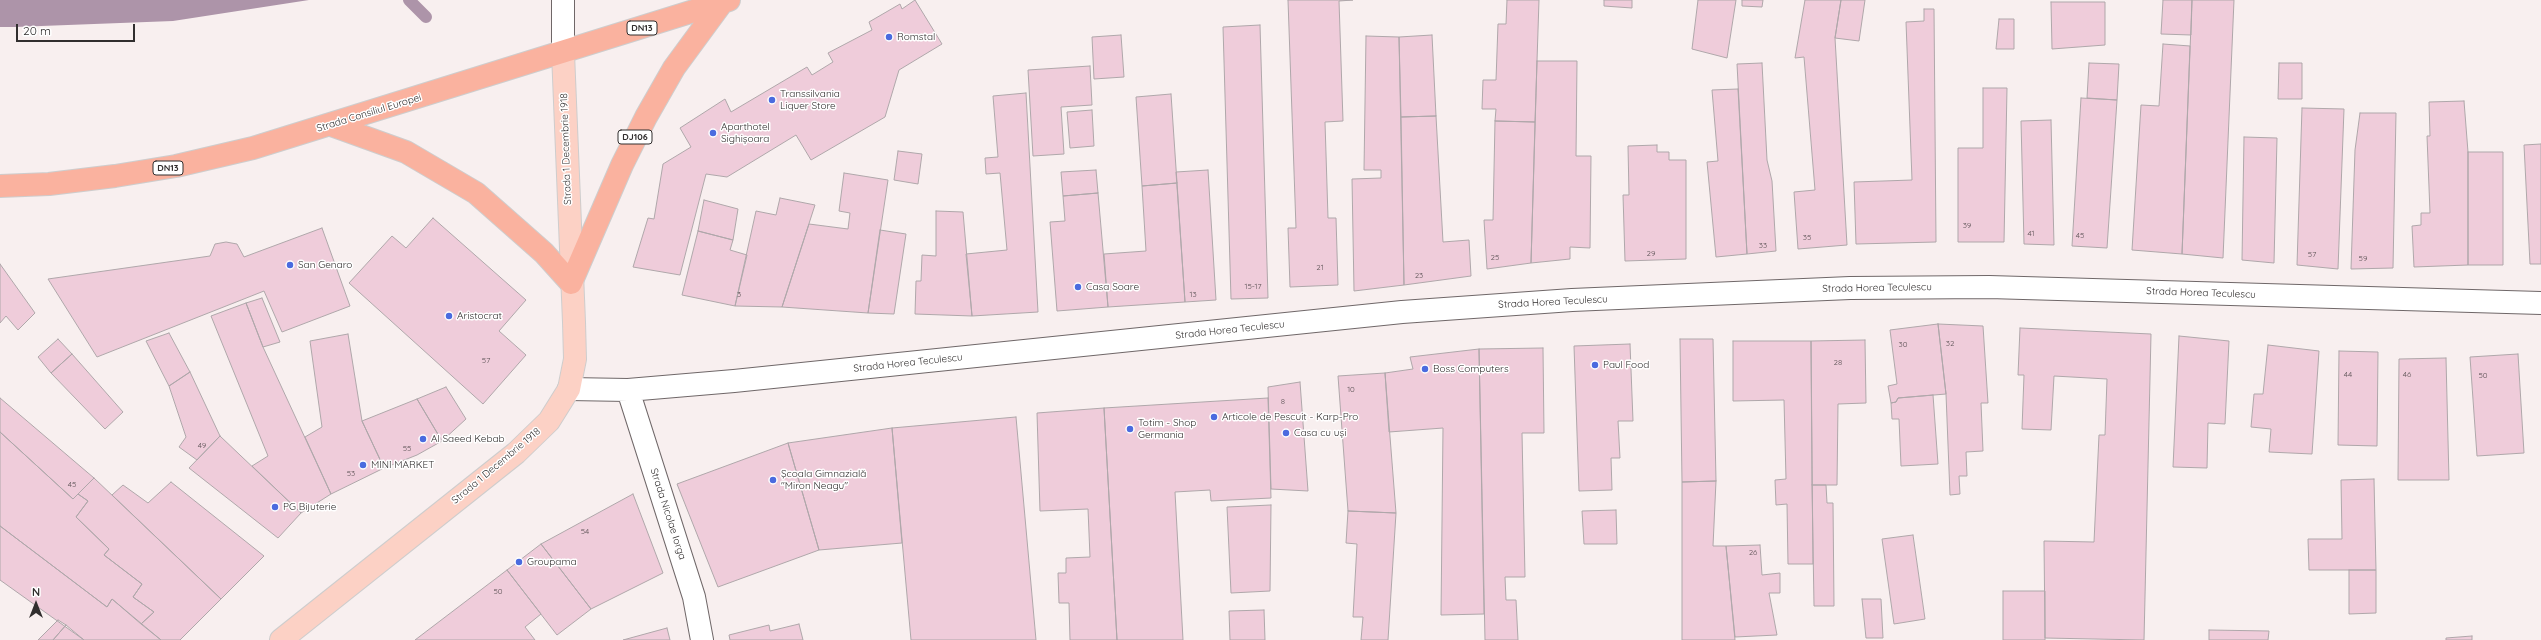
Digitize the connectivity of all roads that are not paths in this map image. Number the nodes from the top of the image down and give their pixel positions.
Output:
1 (563, 0) edge
2 (725, 2) edge
3 (562, 53) junction
4 (331, 125) junction
5 (0, 186) edge
6 (571, 283) junction
7 (2541, 303) edge
8 (569, 389) junction
9 (628, 390) junction
10 (281, 640) edge
11 (702, 640) edge

1 - 3 street
2 - 3 highway, Strada Consiliul Europei / DN13
2 - 6 highway, DJ106
3 - 4 highway, Strada Consiliul Europei / DN13
3 - 6 main road, Strada 1 Decembrie 1918 / DJ106
4 - 5 highway, Strada Consiliul Europei / DN13
4 - 6 highway
6 - 8 main road, Strada 1 Decembrie 1918 / DJ106
7 - 9 street, Strada Horea Teculescu
8 - 9 street, Strada Horea Teculescu
8 - 10 main road, Strada 1 Decembrie 1918 / DJ106
9 - 11 street, Strada Nicolae Iorga

